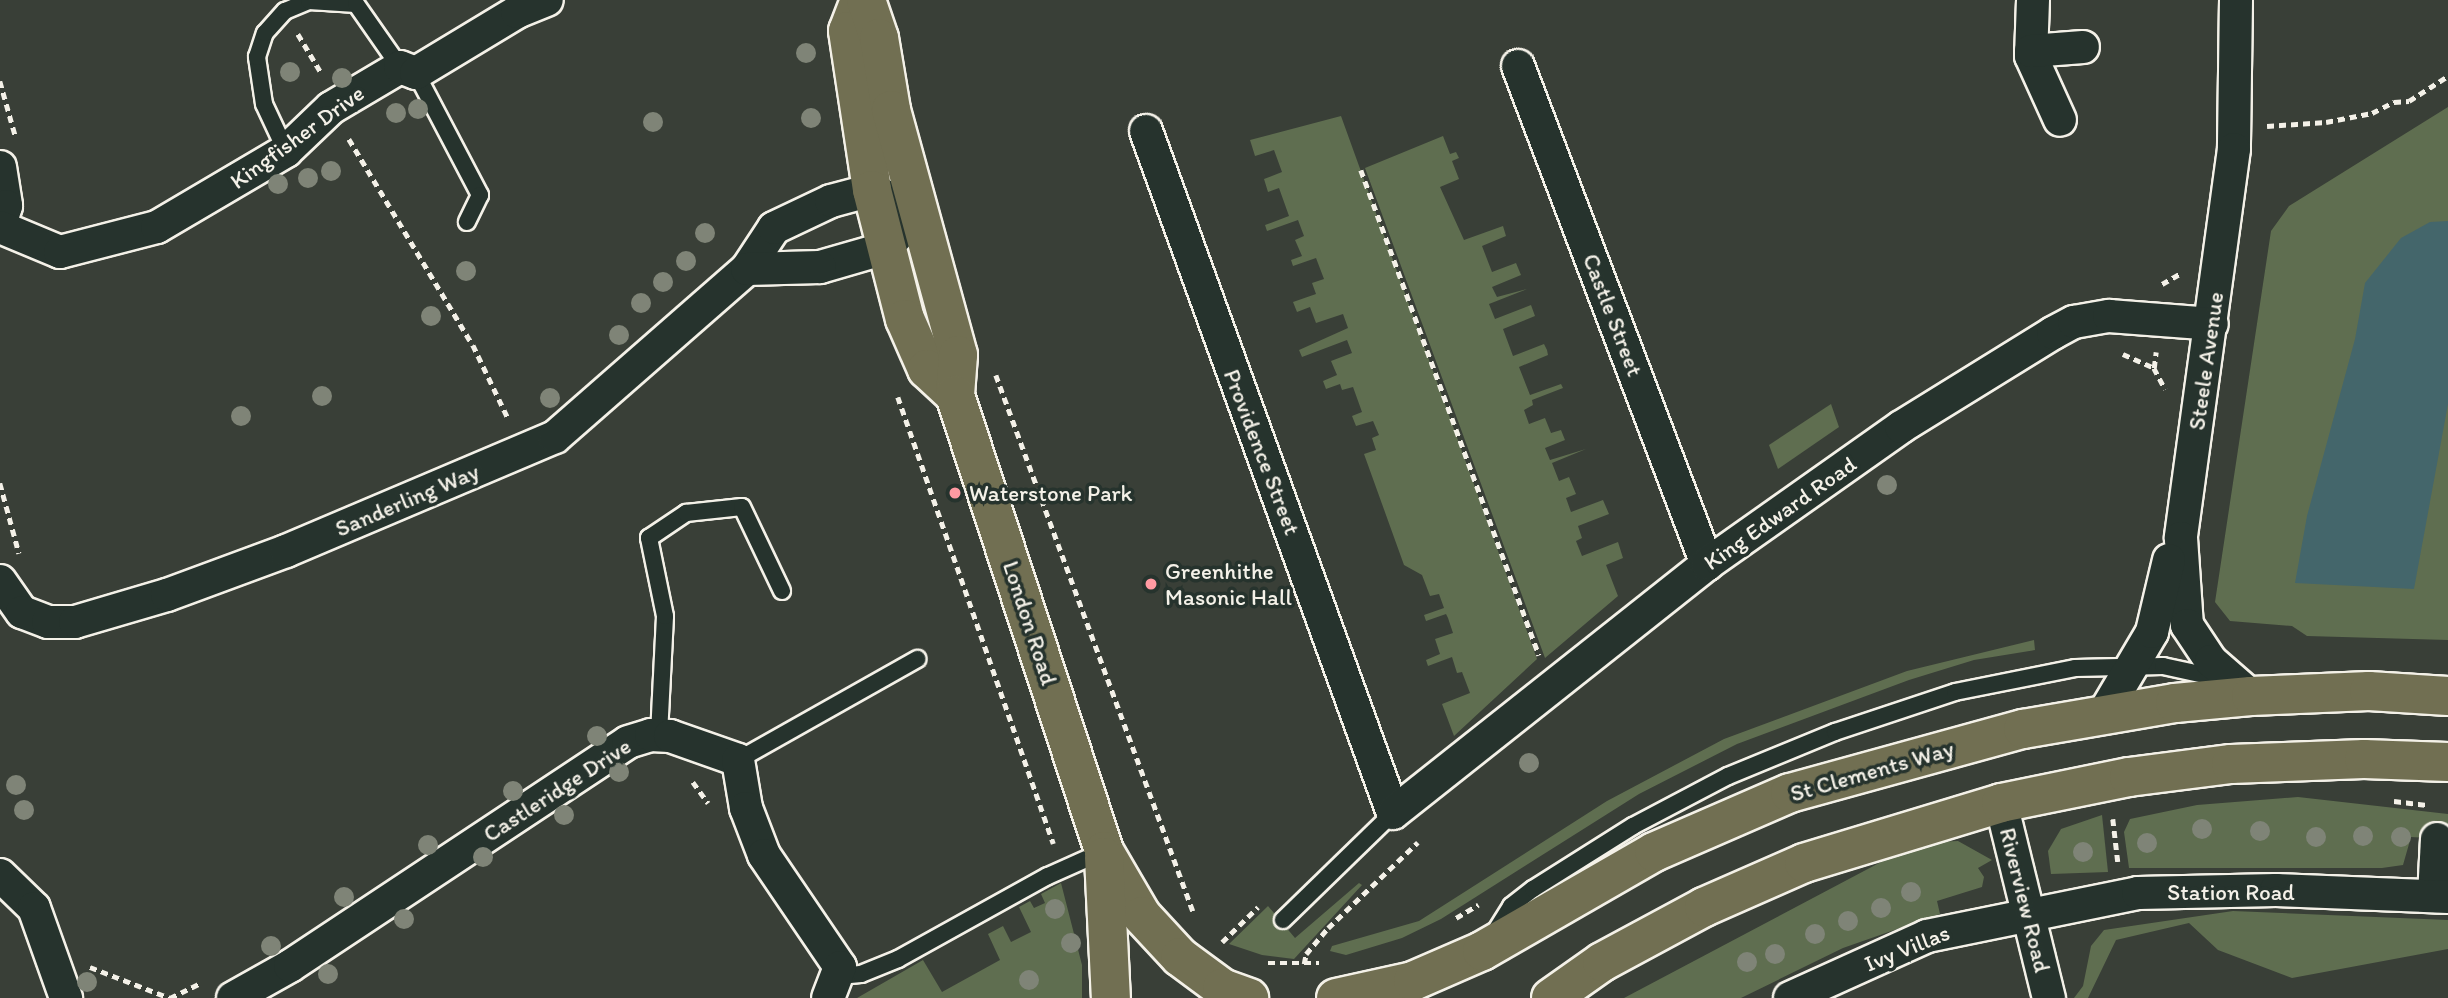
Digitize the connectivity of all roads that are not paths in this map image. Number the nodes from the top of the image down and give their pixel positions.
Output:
1 (547, 0) edge
2 (860, 0) edge
3 (866, 0) edge
4 (2033, 0) edge
5 (2236, 0) edge
6 (2083, 47) dead end
7 (2031, 51) junction
8 (1518, 66) dead end
9 (408, 70) junction
10 (2060, 120) dead end
11 (1146, 131) dead end
12 (286, 151) junction
13 (8, 155) edge
14 (872, 190) junction
15 (919, 211) junction
16 (467, 222) dead end
17 (0, 226) edge
18 (886, 248) junction
19 (747, 269) junction
20 (2212, 324) junction
21 (955, 396) junction
22 (2181, 538) junction
23 (1707, 564) junction
24 (12, 571) edge
25 (782, 591) dead end
26 (8, 616) edge
27 (917, 659) dead end
28 (2136, 665) junction
29 (2251, 696) junction
30 (2448, 696) edge
31 (2103, 715) junction
32 (659, 735) junction
33 (738, 760) junction
34 (2448, 762) edge
35 (2001, 803) junction
36 (1393, 813) junction
37 (2437, 839) dead end
38 (1104, 851) junction
39 (0, 875) edge
40 (2441, 897) edge
41 (2029, 912) junction
42 (1283, 920) dead end
43 (1482, 951) junction
44 (1330, 980) edge
45 (61, 986) edge
46 (833, 987) edge
47 (222, 988) edge
48 (1111, 998) edge
49 (1249, 998) edge
50 (1551, 998) edge
51 (1790, 998) edge
52 (2049, 998) edge

1 - 9 street, Kingfisher Drive
2 - 14 main road, London Road
3 - 15 main road, London Road
4 - 7 street
5 - 20 street, Steele Avenue
6 - 7 street
7 - 10 street
8 - 23 street, Castle Street
9 - 12 street, Kingfisher Drive
9 - 12 lane
9 - 16 lane
11 - 36 street, Providence Street
12 - 17 street, Kingfisher Drive
13 - 17 street
14 - 15 street
14 - 18 main road, London Road
14 - 19 street, Sanderling Way
15 - 18 street
15 - 21 main road, London Road
18 - 19 street
18 - 21 main road, London Road
19 - 26 street, Sanderling Way
20 - 22 street, Steele Avenue
20 - 23 street, King Edward Road
21 - 38 main road, London Road
22 - 28 street
22 - 29 street, Steele Avenue
23 - 36 street, King Edward Road
24 - 26 street
25 - 32 lane
27 - 33 lane
28 - 29 lane
28 - 31 street
28 - 43 lane
29 - 30 main road, St Clements Way
29 - 31 main road, St Clements Way
31 - 43 main road, St Clements Way
32 - 33 street, Castleridge Drive
32 - 47 street, Castleridge Drive
33 - 46 street
34 - 35 main road
35 - 41 street, Riverview Road
35 - 50 main road
36 - 42 lane
37 - 40 street, Station Road
38 - 46 lane
38 - 48 main road, London Road
38 - 49 main road, London Road
39 - 45 street
40 - 41 street, Station Road
41 - 51 street, Ivy Villas
41 - 52 street, Riverview Road
43 - 44 main road, St Clements Way

